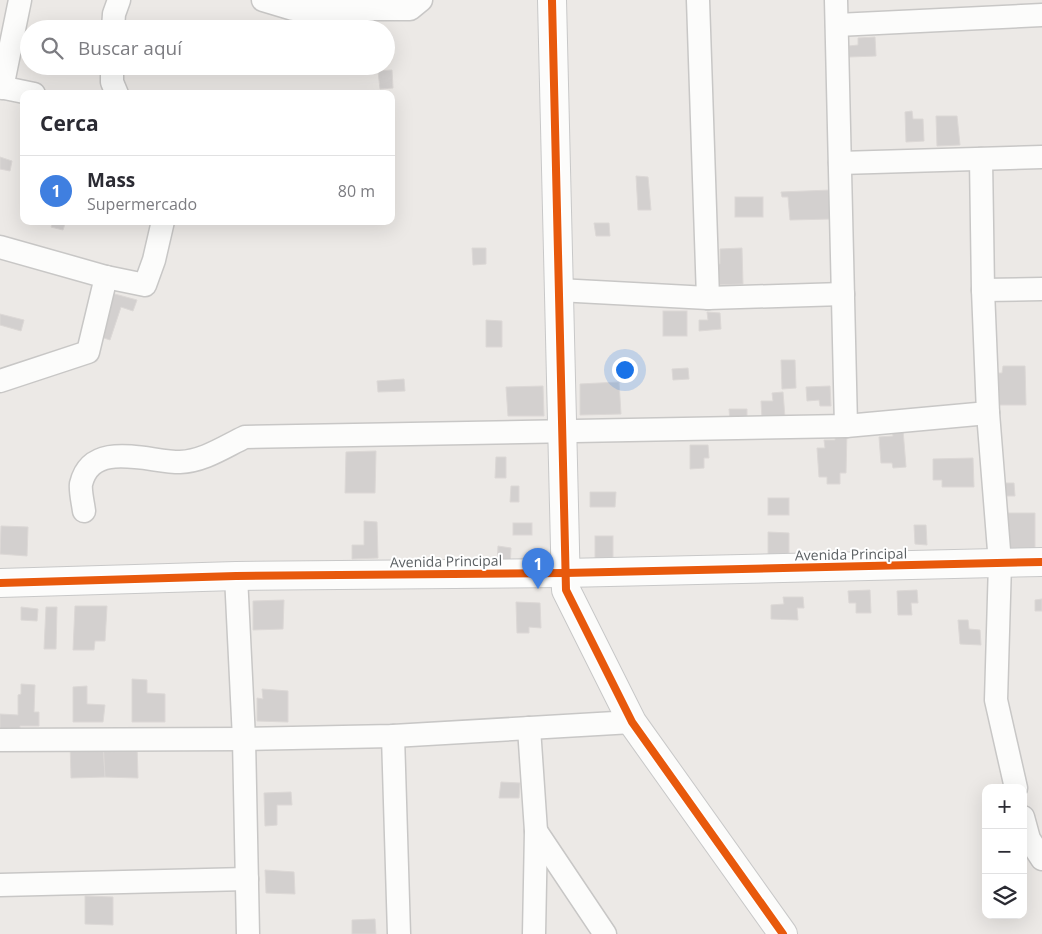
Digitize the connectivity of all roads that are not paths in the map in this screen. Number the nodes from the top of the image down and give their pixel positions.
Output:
1 (20, 0) edge
2 (119, 0) edge
3 (263, 0) edge
4 (422, 0) edge
5 (552, 0) edge
6 (698, 0) edge
7 (836, 0) edge
8 (1042, 15) edge
9 (114, 20) edge
10 (837, 25) junction
11 (112, 75) edge
12 (1, 87) edge
13 (115, 90) edge
14 (20, 91) edge
15 (1042, 157) edge
16 (981, 159) junction
17 (840, 163) junction
18 (162, 225) edge
19 (0, 247) edge
20 (106, 277) junction
21 (1042, 289) edge
22 (558, 290) junction
23 (983, 290) junction
24 (843, 294) junction
25 (708, 298) junction
26 (0, 380) edge
27 (988, 413) junction
28 (846, 426) junction
29 (561, 431) junction
30 (84, 511) dead end
31 (1042, 562) edge
32 (1000, 563) junction
33 (565, 573) junction
34 (236, 576) junction
35 (0, 583) edge
36 (632, 722) junction
37 (529, 728) junction
38 (393, 736) junction
39 (244, 739) junction
40 (0, 740) edge
41 (1015, 784) edge
42 (1026, 829) edge
43 (536, 831) junction
44 (1042, 859) edge
45 (247, 880) junction
46 (0, 884) edge
47 (248, 934) edge
48 (398, 934) edge
49 (534, 934) edge
50 (605, 934) edge
51 (783, 934) edge

1 - 12 street
2 - 9 street
3 - 4 street
5 - 22 street
6 - 25 street
7 - 10 street
8 - 10 street
10 - 17 street
11 - 13 street
12 - 14 street
15 - 16 street
16 - 17 street
16 - 23 street
17 - 24 street
18 - 20 street
19 - 20 street
20 - 26 street
21 - 23 street
22 - 25 street
22 - 29 street
23 - 27 street
24 - 25 street
24 - 28 street
27 - 28 street
27 - 32 street
28 - 29 street
29 - 30 street
29 - 33 street
31 - 32 street, Avenida Principal
32 - 33 street, Avenida Principal
32 - 41 street
33 - 34 street, Avenida Principal
33 - 36 street
34 - 35 street, Avenida Principal
34 - 39 street
36 - 37 street
36 - 51 street
37 - 38 street
37 - 43 street
38 - 39 street
38 - 48 street
39 - 40 street
39 - 45 street
42 - 44 street
43 - 49 street
43 - 50 street
45 - 46 street
45 - 47 street

